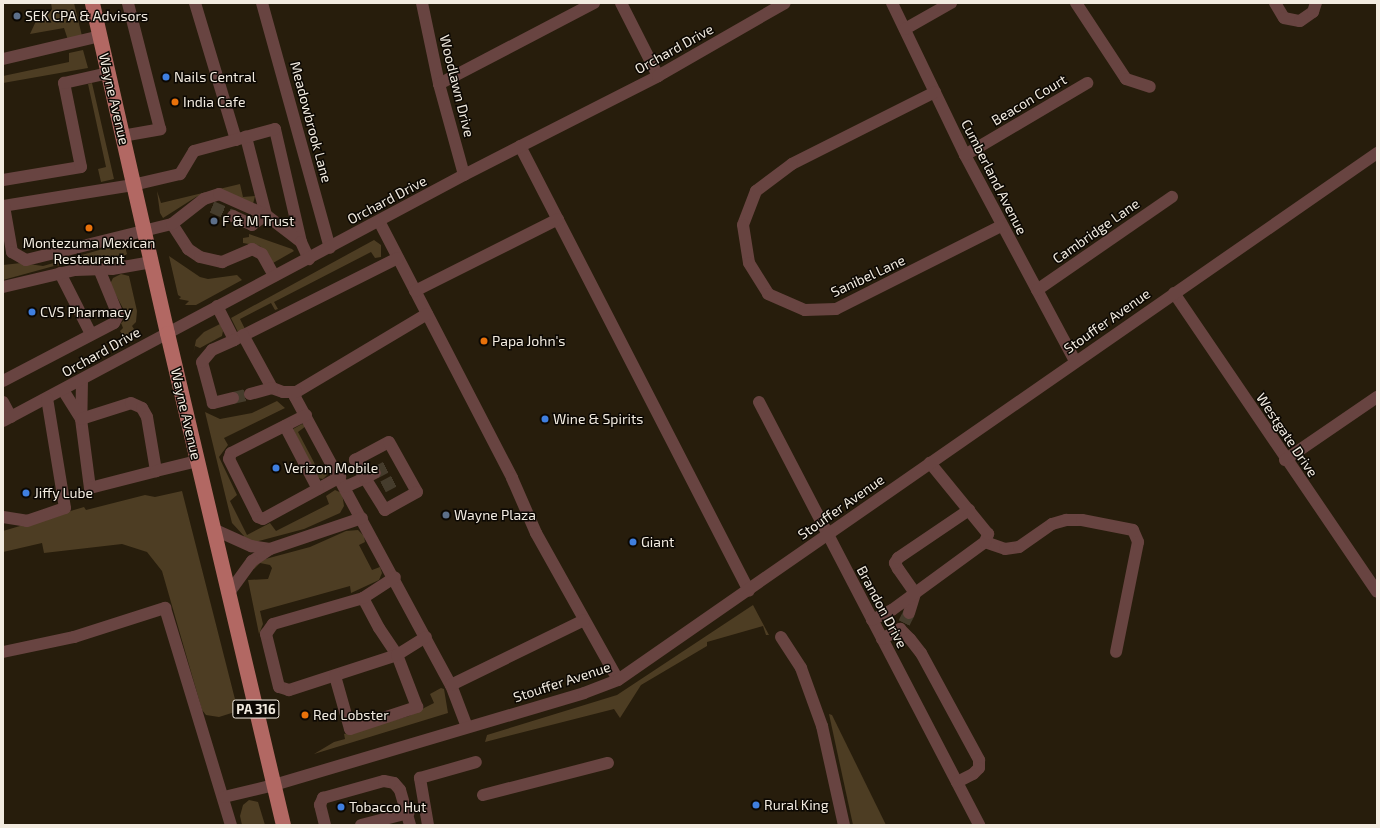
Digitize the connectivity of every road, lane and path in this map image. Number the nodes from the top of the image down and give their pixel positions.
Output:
1 (92, 3) edge
2 (128, 3) edge
3 (195, 3) edge
4 (262, 3) edge
5 (422, 3) edge
6 (594, 3) edge
7 (620, 3) edge
8 (785, 3) edge
9 (892, 3) edge
10 (952, 3) edge
11 (1076, 3) edge
12 (1275, 3) edge
13 (1316, 3) edge
14 (905, 29) junction
15 (100, 36) junction
16 (3, 59) edge
17 (108, 73) junction
18 (658, 76) junction
19 (1087, 83) dead end
20 (439, 84) junction
21 (1150, 87) dead end
22 (935, 92) junction
23 (122, 136) junction
24 (241, 138) junction
25 (520, 146) junction
26 (1377, 153) edge
27 (965, 156) junction
28 (464, 175) junction
29 (3, 180) edge
30 (133, 185) junction
31 (1172, 197) dead end
32 (266, 215) junction
33 (233, 216) tunnel mouth
34 (558, 219) junction
35 (379, 221) junction
36 (172, 224) junction
37 (1001, 226) junction
38 (144, 233) junction
39 (301, 242) junction
40 (330, 248) junction
41 (398, 258) junction
42 (309, 259) junction
43 (150, 262) junction
44 (99, 269) junction
45 (60, 273) junction
46 (274, 276) junction
47 (4, 287) edge
48 (1037, 290) junction
49 (415, 291) junction
50 (1174, 293) junction
51 (217, 306) junction
52 (427, 314) junction
53 (167, 333) junction
54 (91, 334) junction
55 (238, 337) junction
56 (1075, 361) junction
57 (82, 380) junction
58 (3, 381) edge
59 (272, 388) junction
60 (63, 390) junction
61 (296, 392) junction
62 (250, 394) tunnel mouth
63 (1377, 397) edge
64 (47, 398) junction
65 (233, 398) tunnel mouth
66 (3, 402) edge
67 (759, 402) dead end
68 (306, 415) junction
69 (7, 419) edge
70 (81, 419) junction
71 (285, 426) junction
72 (1285, 460) junction
73 (197, 461) junction
74 (930, 463) junction
75 (156, 471) junction
76 (370, 476) junction
77 (343, 482) junction
78 (318, 489) junction
79 (969, 510) junction
80 (3, 517) edge
81 (362, 518) junction
82 (213, 529) junction
83 (827, 536) junction
84 (985, 542) junction
85 (270, 549) junction
86 (395, 577) junction
87 (749, 591) junction
88 (1377, 592) edge
89 (915, 593) junction
90 (228, 594) junction
91 (363, 598) junction
92 (584, 620) junction
93 (872, 620) junction
94 (904, 622) junction
95 (426, 637) junction
96 (781, 637) dead end
97 (882, 639) junction
98 (3, 652) edge
99 (1116, 652) dead end
100 (397, 655) junction
101 (334, 676) junction
102 (618, 680) junction
103 (452, 685) junction
104 (467, 728) junction
105 (476, 762) dead end
106 (608, 763) dead end
107 (957, 782) junction
108 (274, 785) junction
109 (483, 795) dead end
110 (224, 797) junction
111 (408, 813) junction
112 (232, 825) edge
113 (283, 825) edge
114 (325, 825) edge
115 (361, 825) edge
116 (410, 825) edge
117 (428, 825) edge
118 (844, 825) edge
119 (979, 825) edge

1 - 15 main road, Wayne Avenue / PA 316
2 - 23 street
3 - 24 street
4 - 40 street, Meadowbrook Lane
5 - 20 street, Woodlawn Drive
6 - 20 street
7 - 18 street
8 - 18 street, Orchard Drive
9 - 14 street, Cumberland Avenue
10 - 14 street
11 - 21 street
12 - 13 street
14 - 22 street, Cumberland Avenue
15 - 16 street
15 - 17 main road, Wayne Avenue / PA 316
17 - 23 main road, Wayne Avenue / PA 316
17 - 29 street
18 - 25 street, Orchard Drive
19 - 27 street, Beacon Court
20 - 28 street, Woodlawn Drive
22 - 27 street, Cumberland Avenue
22 - 37 street, Sanibel Lane
23 - 30 main road, Wayne Avenue / PA 316
24 - 30 street
24 - 32 street
24 - 39 street
25 - 28 street, Orchard Drive
25 - 34 street
26 - 50 street, Stouffer Avenue
27 - 37 street, Cumberland Avenue
28 - 35 street, Orchard Drive
30 - 38 main road, Wayne Avenue / PA 316
30 - 38 street
31 - 48 street, Cambridge Lane
32 - 33 street
32 - 36 street
32 - 39 street
34 - 49 street
34 - 87 street
35 - 40 street, Orchard Drive
35 - 41 street
36 - 38 street
36 - 46 street
37 - 48 street, Cumberland Avenue
38 - 43 main road, Wayne Avenue / PA 316
39 - 42 street
40 - 42 street, Orchard Drive
41 - 49 street
41 - 55 street
42 - 46 street, Orchard Drive
43 - 44 street
43 - 53 main road, Wayne Avenue / PA 316
44 - 45 street
44 - 54 street
45 - 47 street
45 - 54 street
46 - 51 street, Orchard Drive
48 - 56 street, Cumberland Avenue
49 - 52 street
50 - 56 street, Stouffer Avenue
50 - 72 street, Westgate Drive
51 - 53 street, Orchard Drive
51 - 55 street
52 - 61 street
52 - 92 street
53 - 57 street, Orchard Drive
53 - 73 main road, Wayne Avenue / PA 316
54 - 58 street
55 - 59 street
55 - 65 street
56 - 74 street, Stouffer Avenue
57 - 60 street, Orchard Drive
57 - 70 street
59 - 61 street
59 - 62 street
60 - 64 street, Orchard Drive
60 - 70 street
61 - 68 street
63 - 72 street
64 - 69 street, Orchard Drive
64 - 80 street
66 - 69 street
67 - 83 street, Brandon Drive
68 - 71 street
68 - 77 street
70 - 75 street
70 - 75 street
71 - 78 street
71 - 78 street
72 - 88 street, Westgate Drive
73 - 75 street
73 - 82 main road, Wayne Avenue / PA 316
74 - 79 street
74 - 83 street, Stouffer Avenue
76 - 76 street
76 - 77 street
77 - 78 street
77 - 81 street
79 - 84 street
79 - 89 street
81 - 85 street
81 - 86 street
82 - 85 street
82 - 90 main road, Wayne Avenue / PA 316
83 - 87 street, Stouffer Avenue
83 - 93 street, Brandon Drive
84 - 89 street
84 - 99 street
85 - 90 street
86 - 91 street
86 - 95 street
87 - 102 street, Stouffer Avenue
89 - 93 street
89 - 94 street
90 - 108 main road, Wayne Avenue / PA 316
91 - 100 street
91 - 101 street
92 - 102 street
92 - 103 street
93 - 97 street, Brandon Drive
94 - 97 street
94 - 107 street
95 - 100 street
95 - 103 street
96 - 118 street
97 - 107 street, Brandon Drive
98 - 110 street
100 - 101 street
100 - 101 street
102 - 104 street, Stouffer Avenue
103 - 104 street
104 - 108 street, Stouffer Avenue
105 - 117 street
106 - 109 street
107 - 119 street, Brandon Drive
108 - 110 street, Stouffer Avenue
108 - 113 main road, Wayne Avenue / PA 316
110 - 112 street
111 - 114 street
111 - 115 street
111 - 116 street

